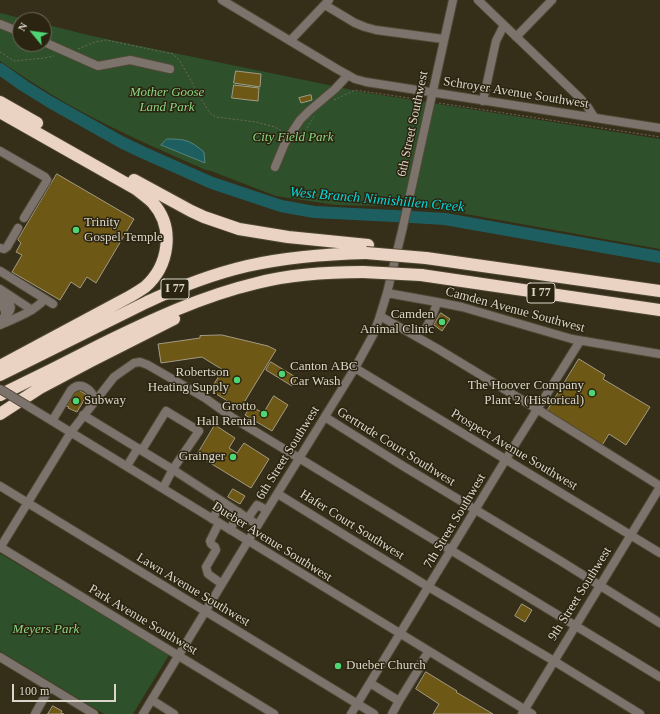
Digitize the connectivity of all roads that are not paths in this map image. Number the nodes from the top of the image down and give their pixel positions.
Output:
1 (222, 0) edge
2 (453, 0) edge
3 (478, 0) edge
4 (552, 0) edge
5 (327, 2) edge
6 (0, 24) edge
7 (504, 25) junction
8 (12, 29) edge
9 (516, 37) junction
10 (443, 40) junction
11 (290, 41) junction
12 (52, 45) edge
13 (170, 69) dead end
14 (348, 75) junction
15 (432, 93) junction
16 (483, 101) junction
17 (0, 102) edge
18 (0, 112) edge
19 (594, 117) junction
20 (660, 128) edge
21 (0, 151) edge
22 (275, 167) dead end
23 (24, 218) dead end
24 (18, 228) dead end
25 (0, 248) edge
26 (367, 249) junction
27 (0, 271) edge
28 (0, 289) edge
29 (660, 291) edge
30 (387, 293) junction
31 (0, 297) edge
32 (206, 298) junction
33 (45, 299) junction
34 (437, 302) junction
35 (0, 304) edge
36 (53, 304) dead end
37 (32, 310) junction
38 (660, 310) edge
39 (380, 316) junction
40 (1, 321) edge
41 (425, 330) dead end
42 (580, 341) junction
43 (660, 354) edge
44 (0, 366) edge
45 (356, 368) junction
46 (0, 375) edge
47 (0, 389) edge
48 (0, 395) edge
49 (95, 400) junction
50 (537, 409) junction
51 (0, 414) edge
52 (83, 415) junction
53 (325, 417) junction
54 (52, 421) junction
55 (71, 432) junction
56 (140, 449) junction
57 (300, 458) junction
58 (506, 459) junction
59 (127, 466) junction
60 (173, 469) junction
61 (0, 486) edge
62 (660, 487) edge
63 (163, 488) junction
64 (278, 494) junction
65 (223, 502) junction
66 (28, 503) junction
67 (267, 510) junction
68 (476, 510) junction
69 (239, 512) junction
70 (248, 518) junction
71 (216, 521) junction
72 (258, 525) junction
73 (230, 530) junction
74 (631, 535) junction
75 (248, 541) junction
76 (0, 548) edge
77 (451, 550) junction
78 (660, 553) edge
79 (222, 584) junction
80 (600, 585) junction
81 (429, 586) junction
82 (206, 611) junction
83 (660, 623) edge
84 (575, 625) junction
85 (400, 634) junction
86 (429, 651) junction
87 (179, 656) junction
88 (0, 657) edge
89 (554, 661) junction
90 (660, 677) edge
91 (370, 684) junction
92 (50, 687) junction
93 (152, 700) junction
94 (399, 701) junction
95 (357, 704) junction
96 (523, 712) edge
97 (35, 714) edge
98 (94, 714) edge
99 (144, 714) edge
100 (174, 714) edge
101 (274, 714) edge
102 (351, 714) edge
103 (374, 714) edge
104 (392, 714) edge
105 (532, 714) edge
106 (640, 714) edge

1 - 11 street, Schroyer Avenue Southwest
2 - 10 street, 6th Street Southwest
3 - 7 street
4 - 9 street
5 - 10 street
5 - 11 street
6 - 8 street
7 - 9 street
7 - 16 street
9 - 19 street
10 - 15 street, 6th Street Southwest
11 - 14 street, Schroyer Avenue Southwest
12 - 13 street
14 - 15 street, Schroyer Avenue Southwest
14 - 22 street
15 - 16 street, Schroyer Avenue Southwest
15 - 30 street, 6th Street Southwest
16 - 19 street, Schroyer Avenue Southwest
17 - 26 highway
18 - 44 highway
19 - 20 street, Schroyer Avenue Southwest
21 - 23 street
24 - 25 street
26 - 29 highway, I 77, bridge
26 - 46 highway, I 77
27 - 33 street
28 - 37 street
30 - 34 street, Camden Avenue Southwest
30 - 39 street, 6th Street Southwest
31 - 40 street
32 - 38 highway, I 77, bridge
32 - 48 highway, I 77
32 - 51 highway
33 - 36 street
33 - 37 street
34 - 41 street
34 - 42 street, Camden Avenue Southwest
35 - 40 street
37 - 40 street
39 - 45 street, 6th Street Southwest
39 - 50 street
42 - 43 street, Camden Avenue Southwest
42 - 50 street, 7th Street Southwest
45 - 53 street, 6th Street Southwest
45 - 58 street, Prospect Avenue Southwest
47 - 54 street, Dueber Avenue Southwest, bridge
49 - 52 street
49 - 54 street
49 - 57 street
50 - 58 street, 7th Street Southwest
50 - 62 street
52 - 55 street
52 - 56 street
53 - 57 street, 6th Street Southwest
53 - 68 street, Gertrude Court Southwest
54 - 55 street, Dueber Avenue Southwest
55 - 59 street, Dueber Avenue Southwest
55 - 66 street
56 - 59 street
56 - 60 street
56 - 60 street
57 - 64 street, 6th Street Southwest
57 - 77 street
58 - 68 street, 7th Street Southwest
58 - 74 street, Prospect Avenue Southwest
59 - 63 street, Dueber Avenue Southwest
60 - 63 street
60 - 65 street
61 - 66 street, Lawn Avenue Southwest
62 - 74 street, 9th Street Southwest
63 - 71 street, Dueber Avenue Southwest
64 - 67 street, 6th Street Southwest
64 - 81 street, Hafer Court Southwest
65 - 69 street
65 - 71 street
66 - 76 street
66 - 82 street, Lawn Avenue Southwest
67 - 70 street
67 - 72 street, 6th Street Southwest
68 - 77 street, 7th Street Southwest
68 - 80 street, Gertrude Court Southwest
69 - 70 street
69 - 73 street
70 - 72 street
71 - 73 street, Dueber Avenue Southwest
71 - 79 street
72 - 75 street, 6th Street Southwest
73 - 75 street, Dueber Avenue Southwest
74 - 78 street, Prospect Avenue Southwest
74 - 80 street, 9th Street Southwest
75 - 79 street, 6th Street Southwest
75 - 85 street, Dueber Avenue Southwest
76 - 87 street, Park Avenue Southwest
77 - 81 street, 7th Street Southwest
77 - 84 street
79 - 82 street, 6th Street Southwest
80 - 83 street, Gertrude Court Southwest
80 - 84 street, 9th Street Southwest
81 - 85 street, 7th Street Southwest
81 - 89 street, Hafer Court Southwest
82 - 87 street, 6th Street Southwest
82 - 95 street, Lawn Avenue Southwest
84 - 89 street, 9th Street Southwest
84 - 90 street
85 - 86 street, Dueber Avenue Southwest
85 - 91 street, 7th Street Southwest
86 - 94 street
86 - 96 street, Dueber Avenue Southwest
87 - 93 street, 6th Street Southwest
87 - 101 street, Park Avenue Southwest
88 - 92 street
89 - 96 street, 9th Street Southwest
89 - 106 street, Hafer Court Southwest
91 - 94 street
91 - 95 street, 7th Street Southwest
92 - 97 street
92 - 98 street
93 - 99 street, 6th Street Southwest
93 - 100 street
94 - 104 street
95 - 102 street, 7th Street Southwest
95 - 103 street, Lawn Avenue Southwest
96 - 105 street, Dueber Avenue Southwest

